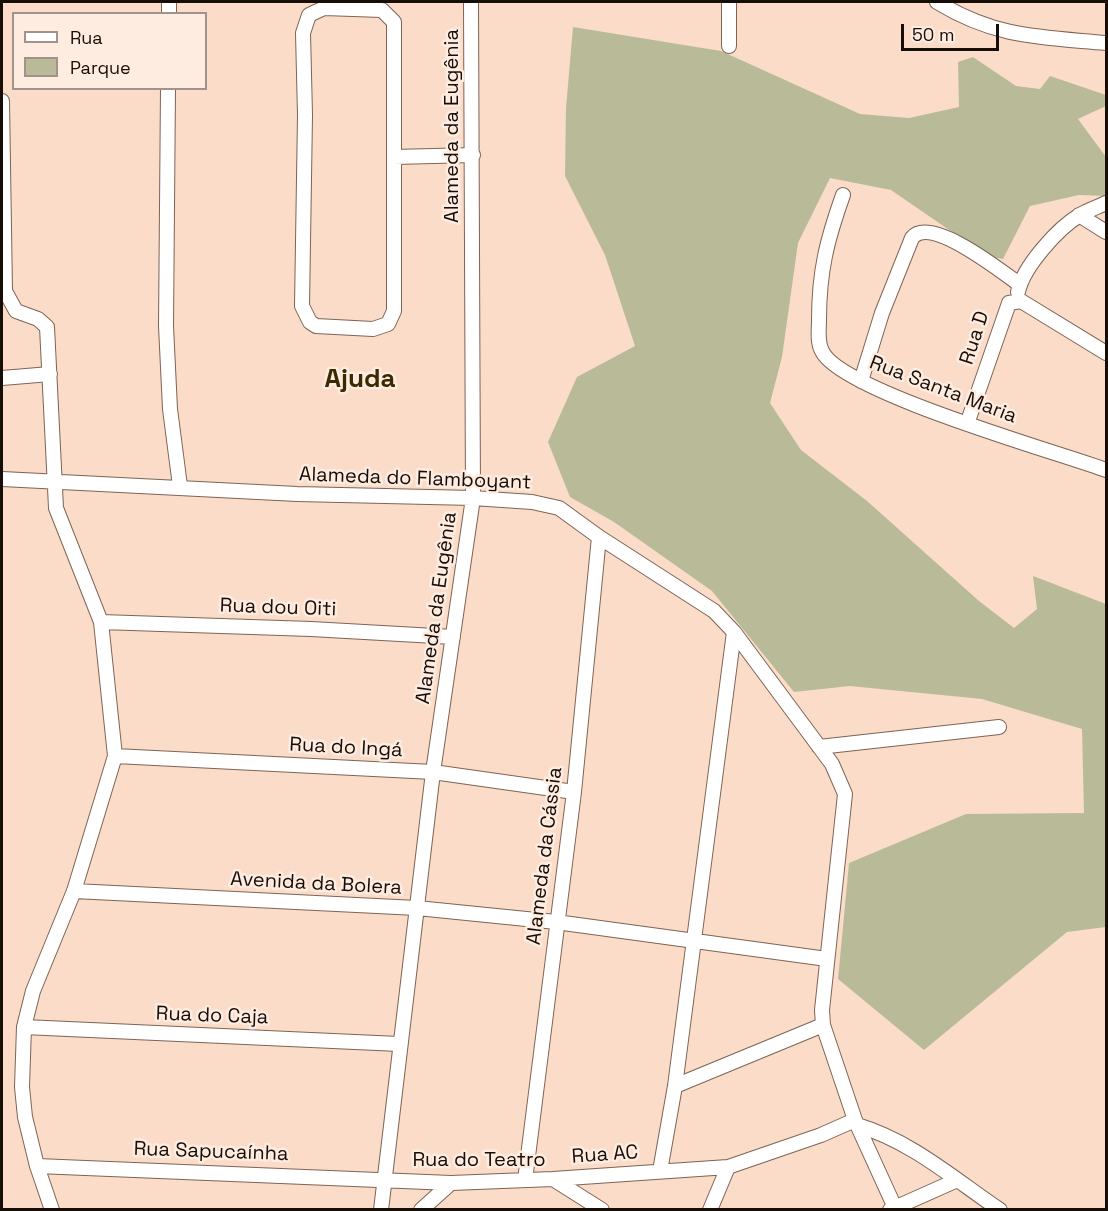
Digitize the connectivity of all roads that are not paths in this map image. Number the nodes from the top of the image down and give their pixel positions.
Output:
1 (471, 2) edge
2 (729, 2) edge
3 (937, 2) edge
4 (1107, 43) edge
5 (729, 46) dead end
6 (168, 90) edge
7 (2, 101) edge
8 (473, 155) junction
9 (394, 157) junction
10 (843, 195) dead end
11 (1107, 203) edge
12 (1079, 215) junction
13 (1107, 232) edge
14 (1019, 284) junction
15 (1016, 301) junction
16 (1107, 353) edge
17 (50, 374) junction
18 (2, 378) edge
19 (861, 381) junction
20 (967, 424) junction
21 (1107, 470) edge
22 (2, 479) edge
23 (55, 480) junction
24 (180, 486) junction
25 (473, 498) junction
26 (599, 537) junction
27 (101, 622) junction
28 (734, 632) junction
29 (453, 637) junction
30 (999, 727) dead end
31 (819, 747) junction
32 (115, 756) junction
33 (433, 772) junction
34 (574, 792) junction
35 (74, 891) junction
36 (417, 908) junction
37 (556, 922) junction
38 (693, 940) junction
39 (827, 959) junction
40 (823, 1025) junction
41 (24, 1027) junction
42 (399, 1044) junction
43 (675, 1086) junction
44 (856, 1123) junction
45 (37, 1166) junction
46 (728, 1167) junction
47 (660, 1171) junction
48 (553, 1179) junction
49 (384, 1180) junction
50 (525, 1180) junction
51 (956, 1181) junction
52 (451, 1183) junction
53 (52, 1209) edge
54 (381, 1209) edge
55 (421, 1209) edge
56 (602, 1209) edge
57 (710, 1209) edge
58 (894, 1209) edge
59 (1000, 1209) edge

1 - 8 street, Alameda da Eugênia
2 - 5 street
3 - 4 street
6 - 24 street
7 - 17 street
8 - 9 street
8 - 25 street, Alameda da Eugênia
9 - 9 street
10 - 19 street, Rua Santa Maria
11 - 12 street
12 - 13 street
12 - 14 street
14 - 15 street
14 - 19 street
15 - 16 street, Rua D
15 - 20 street, Rua D
17 - 18 street
17 - 23 street
19 - 20 street, Rua Santa Maria
20 - 21 street, Rua Santa Maria
22 - 23 street, Alameda do Flamboyant
23 - 24 street, Alameda do Flamboyant
23 - 27 street
24 - 25 street, Alameda do Flamboyant
25 - 26 street, Alameda do Flamboyant
25 - 29 street, Alameda da Eugênia
26 - 28 street, Alameda do Flamboyant
26 - 34 street, Alameda da Cássia
27 - 29 street, Rua dou Oiti
27 - 32 street
28 - 31 street, Alameda do Flamboyant
28 - 38 street
29 - 33 street, Alameda da Eugênia
30 - 31 street
31 - 39 street, Alameda do Flamboyant
32 - 33 street, Rua do Ingá
32 - 35 street
33 - 34 street, Rua do Ingá
33 - 36 street, Alameda da Eugênia
34 - 37 street, Alameda da Cássia
35 - 36 street, Avenida da Bolera
35 - 41 street
36 - 37 street, Avenida da Bolera
36 - 42 street, Alameda da Eugênia
37 - 38 street, Avenida da Bolera
37 - 50 street, Alameda da Cássia
38 - 39 street, Avenida da Bolera
38 - 43 street
39 - 40 street, Alameda do Flamboyant
40 - 43 street
40 - 44 street, Alameda do Flamboyant
41 - 42 street, Rua do Caja
41 - 45 street
42 - 49 street, Alameda da Eugênia
43 - 47 street
44 - 46 street, Rua AC
44 - 51 street
44 - 58 street, Alameda do Flamboyant
45 - 49 street, Rua Sapucaínha
45 - 53 street
46 - 47 street, Rua AC
46 - 57 street
47 - 48 street, Rua AC
48 - 50 street, Rua do Teatro
48 - 56 street, Rua do Teatro
49 - 52 street, Rua do Teatro
49 - 54 street, Alameda da Eugênia
50 - 52 street, Rua do Teatro
51 - 58 street
51 - 59 street
52 - 55 street

